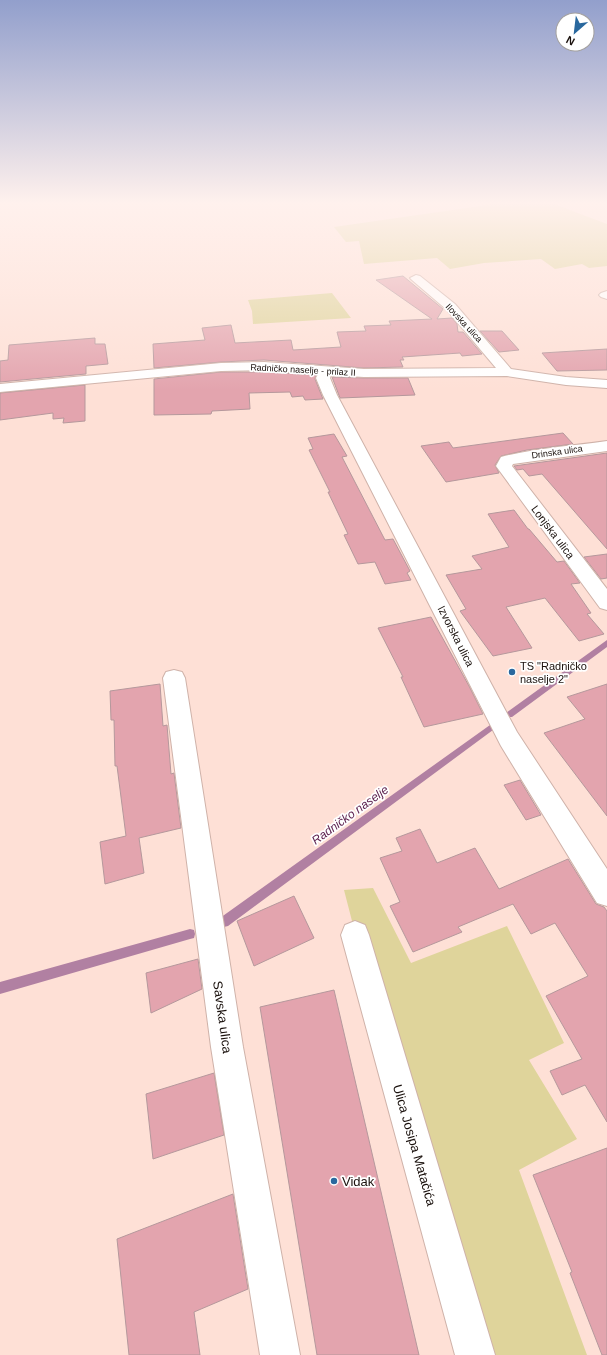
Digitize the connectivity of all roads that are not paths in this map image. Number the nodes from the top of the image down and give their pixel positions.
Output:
1 (416, 278) dead end
2 (326, 370) junction
3 (507, 372) junction
4 (607, 384) edge
5 (0, 388) edge
6 (607, 446) edge
7 (507, 460) joint
8 (607, 603) edge
9 (174, 678) dead end
10 (607, 893) edge
11 (355, 935) dead end
12 (280, 1355) edge
13 (475, 1355) edge

1 - 3 street, Ilovska ulica
2 - 3 street, Radničko naselje - prilaz II
2 - 5 street, Radničko naselje - prilaz II
2 - 10 street, Izvorska ulica
3 - 4 street, Radničko naselje - prilaz II
6 - 7 street, Drinska ulica
7 - 8 street, Lonjska ulica
9 - 12 street, Savska ulica
11 - 13 street, Ulica Josipa Matačića

